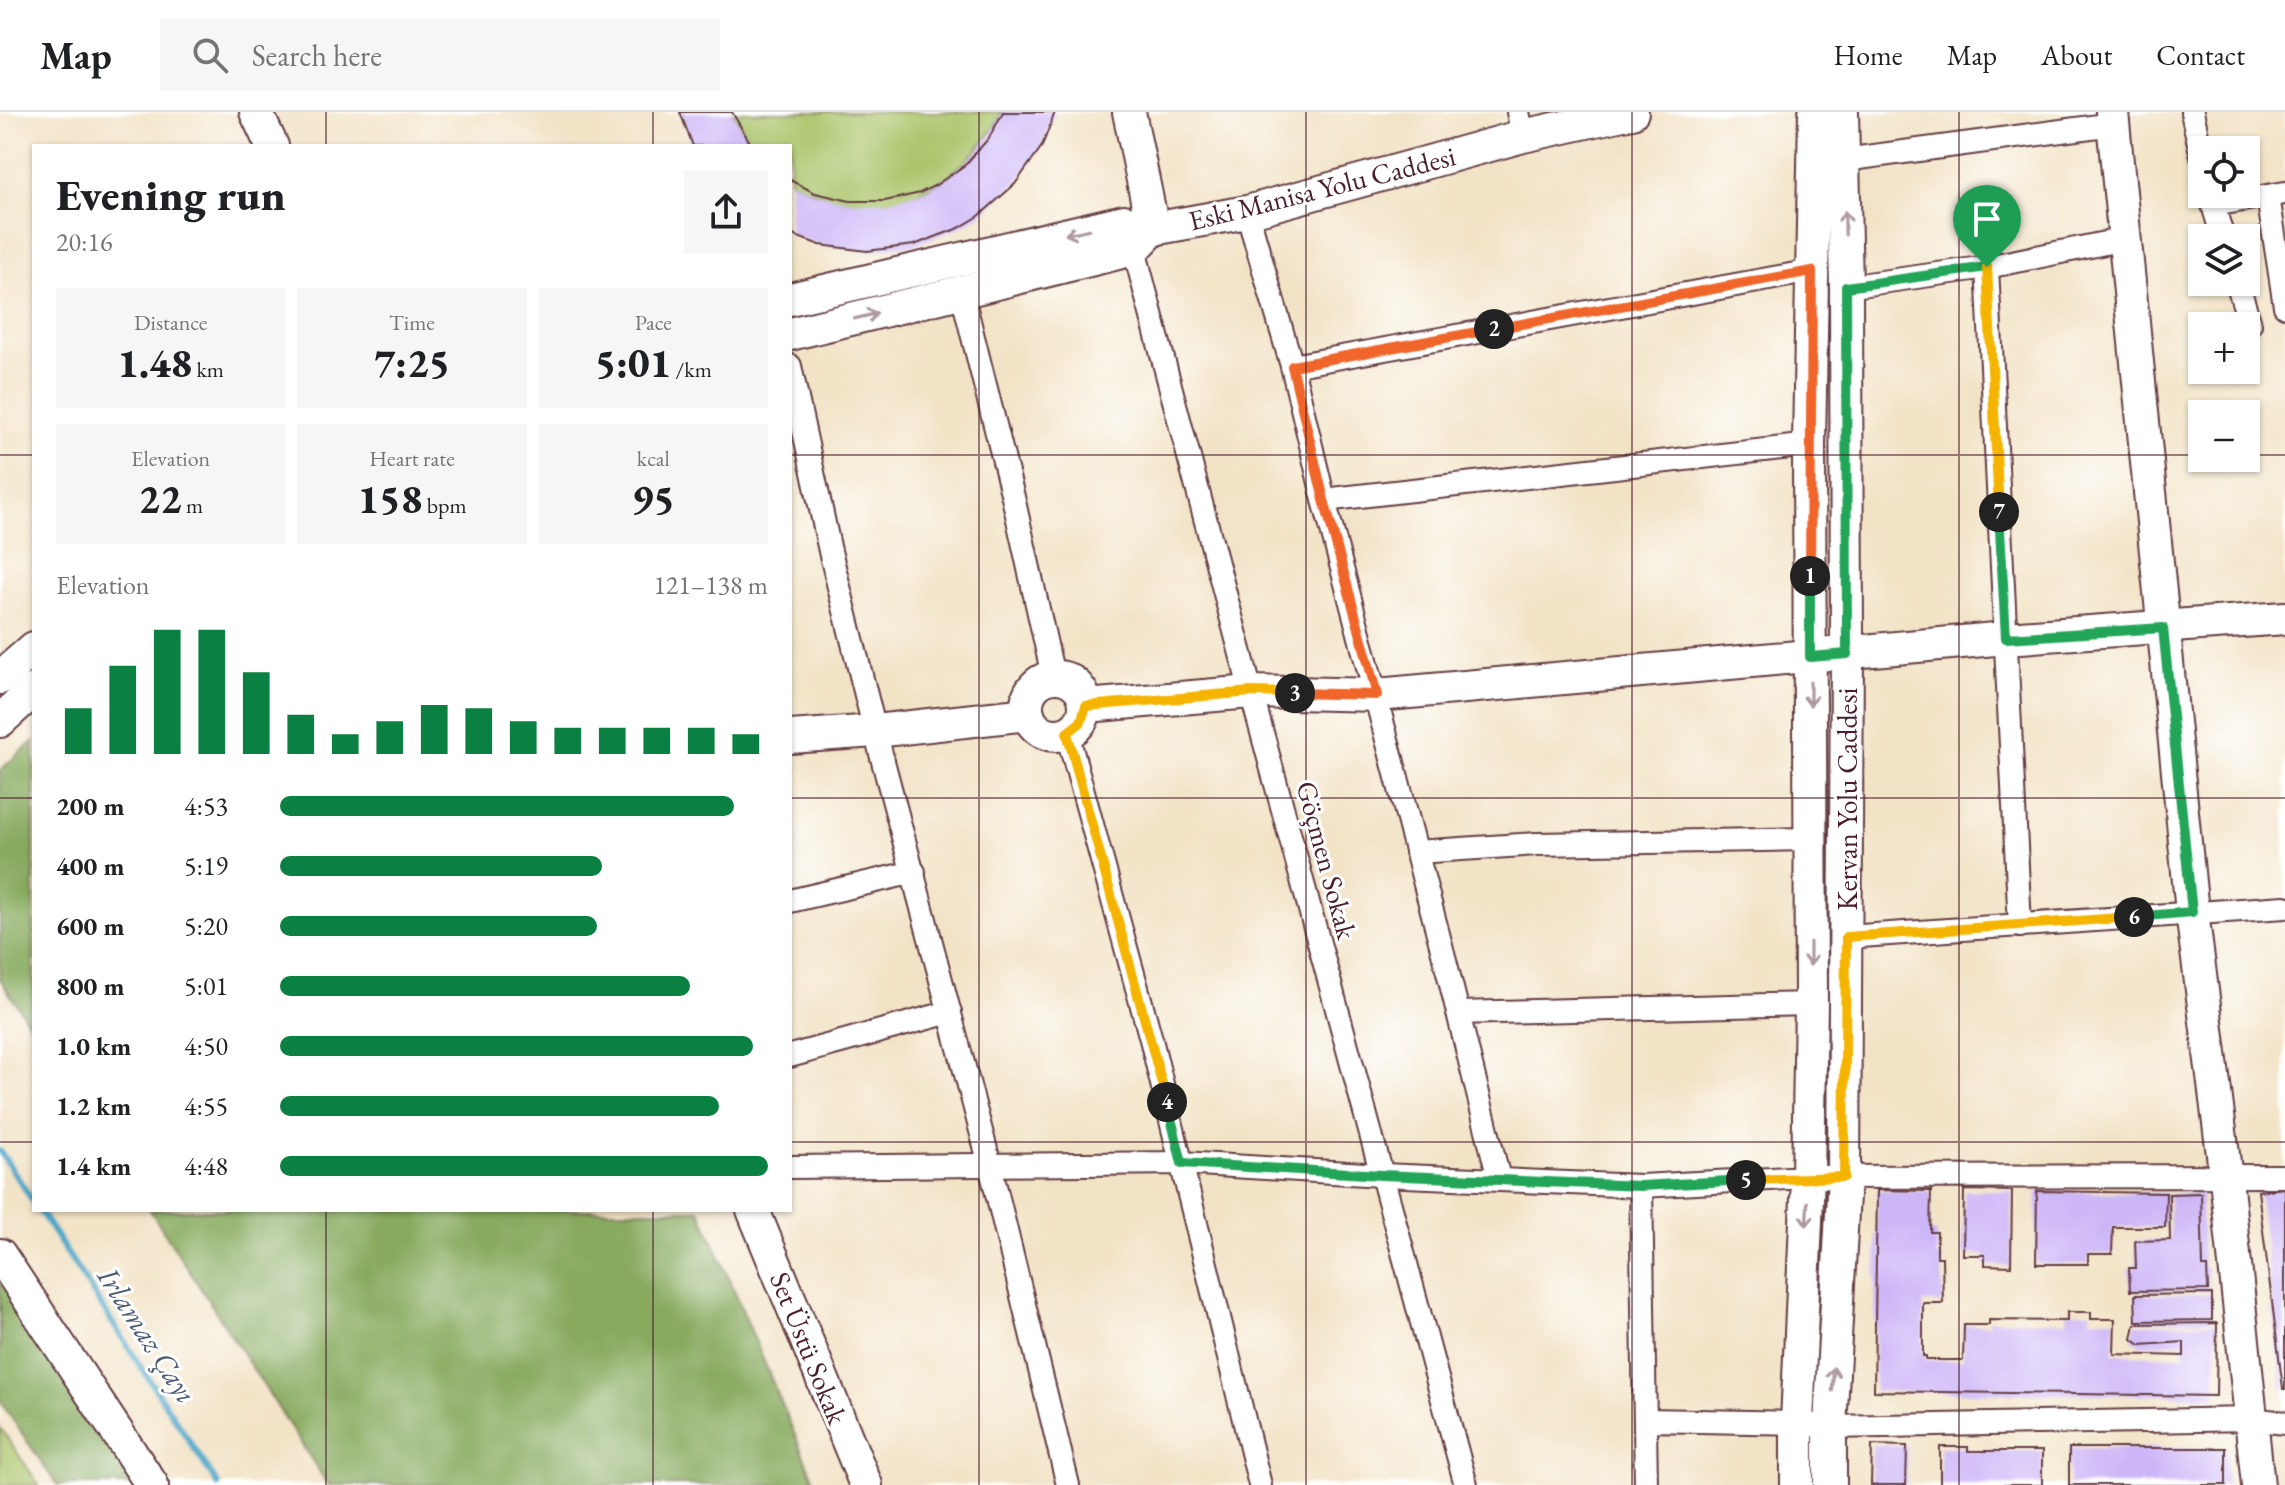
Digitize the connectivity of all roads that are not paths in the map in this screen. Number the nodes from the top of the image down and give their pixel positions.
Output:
1 (256, 112) edge
2 (1129, 112) edge
3 (1632, 112) edge
4 (1815, 112) edge
5 (1842, 112) edge
6 (2192, 112) edge
7 (2113, 118) edge
8 (1520, 124) edge
9 (2197, 136) edge
10 (271, 144) edge
11 (1844, 160) junction
12 (2276, 194) edge
13 (1247, 212) junction
14 (1144, 239) junction
15 (2125, 239) junction
16 (1987, 267) junction
17 (1812, 271) junction
18 (1846, 287) junction
19 (962, 293) junction
20 (792, 299) edge
21 (2285, 306) edge
22 (792, 334) edge
23 (1292, 366) junction
24 (792, 375) edge
25 (1809, 445) junction
26 (1324, 500) junction
27 (2285, 618) edge
28 (2163, 628) junction
29 (2006, 638) junction
30 (32, 650) edge
31 (1847, 654) junction
32 (1810, 657) junction
33 (1053, 676) junction
34 (0, 678) edge
35 (32, 692) edge
36 (1251, 692) junction
37 (1377, 695) junction
38 (1086, 706) junction
39 (1028, 714) junction
40 (0, 721) edge
41 (875, 731) junction
42 (1067, 733) junction
43 (792, 737) edge
44 (1810, 839) junction
45 (1416, 852) junction
46 (914, 872) junction
47 (792, 901) edge
48 (2285, 907) edge
49 (2192, 912) junction
50 (2020, 926) junction
51 (1846, 937) junction
52 (1811, 1004) junction
53 (950, 1012) junction
54 (1458, 1013) junction
55 (792, 1055) edge
56 (1182, 1163) junction
57 (990, 1165) junction
58 (792, 1167) edge
59 (1382, 1175) junction
60 (2285, 1176) edge
61 (1808, 1177) junction
62 (1844, 1177) junction
63 (2226, 1178) junction
64 (1499, 1179) junction
65 (1641, 1186) junction
66 (754, 1212) edge
67 (0, 1255) edge
68 (2251, 1419) junction
69 (1646, 1420) junction
70 (1797, 1423) junction
71 (2285, 1423) edge
72 (1830, 1427) junction
73 (152, 1485) edge
74 (866, 1485) edge
75 (1068, 1485) edge
76 (1260, 1485) edge
77 (1466, 1485) edge
78 (1646, 1485) edge
79 (1797, 1485) edge
80 (1830, 1485) edge
81 (2258, 1485) edge

1 - 10 main road
2 - 14 main road
3 - 8 main road, Eski Manisa Yolu Caddesi
4 - 17 main road, Kervan Yolu Caddesi
5 - 11 main road, Kervan Yolu Caddesi
6 - 9 street
7 - 11 street
7 - 15 main road
8 - 13 main road, Eski Manisa Yolu Caddesi
18 -> 11 main road, Kervan Yolu Caddesi
12 - 21 street
13 - 14 main road, Eski Manisa Yolu Caddesi
13 - 23 street
14 - 19 main road, Eski Manisa Yolu Caddesi
14 -> 20 main road, Eski Manisa Yolu Caddesi
14 - 36 street, Göçmen Sokak
15 - 16 street
15 - 28 main road
16 - 18 street
16 - 29 street
17 - 23 street
17 - 25 main road, Kervan Yolu Caddesi
18 - 31 main road, Kervan Yolu Caddesi
22 -> 19 main road, Eski Manisa Yolu Caddesi
19 - 33 street
23 - 26 street
24 - 41 street
25 - 26 street
25 - 32 main road, Kervan Yolu Caddesi
26 - 37 street
27 - 28 main road
28 - 29 main road
28 - 49 main road
29 - 31 main road
29 - 50 street
30 - 34 main road
31 - 32 main road
31 - 51 main road, Kervan Yolu Caddesi
32 - 37 main road
32 -> 44 main road, Kervan Yolu Caddesi
33 - 38 main road
33 - 39 main road
35 - 40 main road
36 - 37 main road
36 - 38 main road
36 - 59 street, Göçmen Sokak
37 - 45 street
38 - 42 main road
39 - 41 main road
39 - 42 main road
41 - 43 main road
41 - 46 street
42 - 56 street
44 - 45 street
44 -> 52 main road, Kervan Yolu Caddesi
45 - 54 street
46 - 47 street
46 - 53 street
48 - 49 street
49 - 50 street
49 - 63 main road
50 - 51 street
51 - 62 main road, Kervan Yolu Caddesi
52 - 54 street
52 - 61 main road, Kervan Yolu Caddesi
53 - 55 street
53 - 57 street
54 - 64 street
56 - 57 street
56 - 59 street
56 - 76 street
57 - 58 street
57 - 75 street
59 - 64 street
59 - 77 street, Göçmen Sokak
60 - 63 street
61 - 62 street
61 - 65 street
61 -> 70 main road, Kervan Yolu Caddesi
62 - 63 street
72 -> 62 main road, Kervan Yolu Caddesi
63 - 68 main road
64 - 65 street
65 - 69 street
66 - 74 main road, Set Üstü Sokak
67 - 73 main road
68 - 71 street
68 - 72 street
68 - 81 main road
69 - 70 street
69 - 78 street
70 - 72 street
70 - 79 main road, Kervan Yolu Caddesi
72 - 80 main road, Kervan Yolu Caddesi

